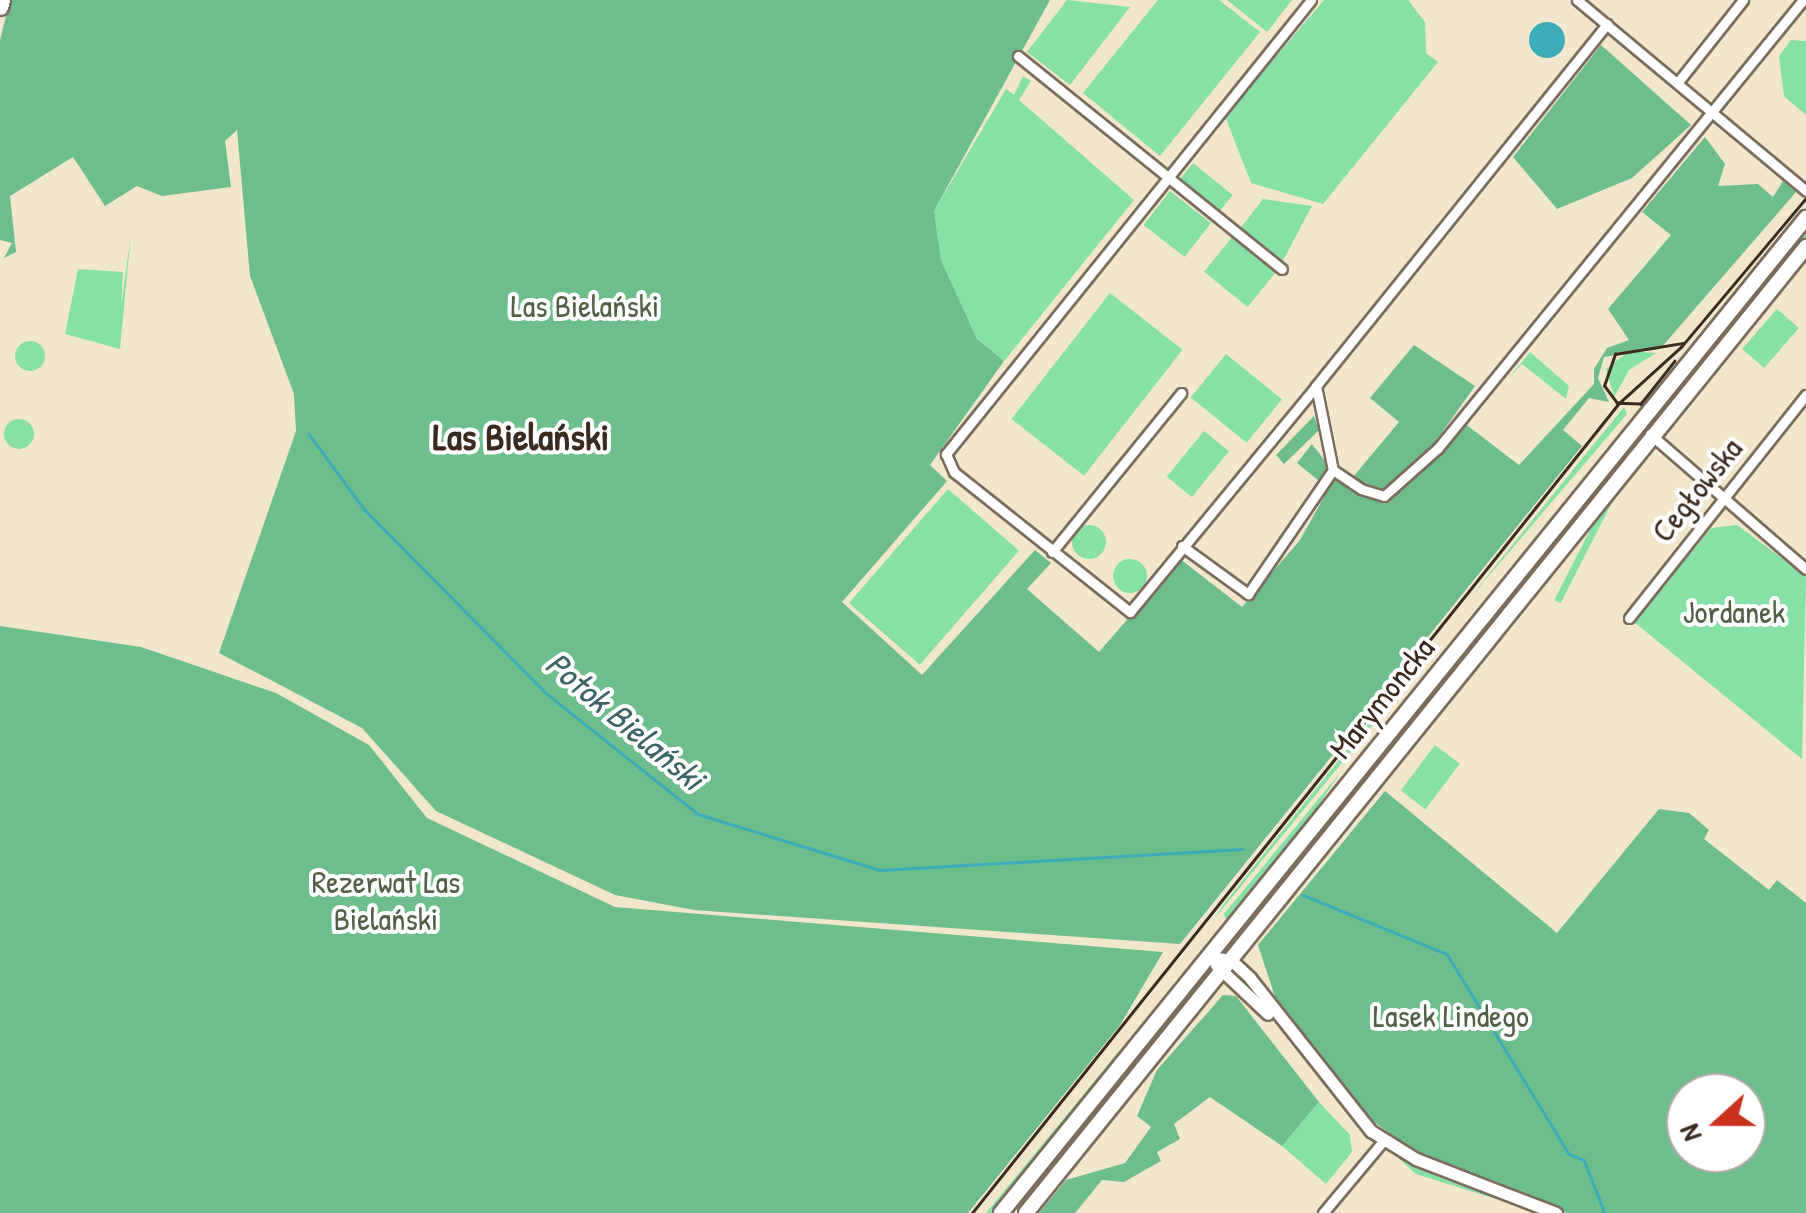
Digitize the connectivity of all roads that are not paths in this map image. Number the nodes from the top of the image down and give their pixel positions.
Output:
1 (1311, 0) edge
2 (1743, 0) edge
3 (1803, 0) edge
4 (1581, 1) edge
5 (1607, 24) junction
6 (1018, 56) dead end
7 (1678, 82) junction
8 (1715, 108) junction
9 (1165, 177) junction
10 (1806, 191) edge
11 (1806, 218) edge
12 (1806, 247) edge
13 (1282, 269) dead end
14 (1316, 386) junction
15 (1182, 394) dead end
16 (1806, 395) edge
17 (1639, 425) junction
18 (1654, 438) junction
19 (1334, 470) junction
20 (1719, 503) junction
21 (1182, 546) junction
22 (1052, 552) junction
23 (1806, 569) edge
24 (1512, 582) junction
25 (1527, 593) junction
26 (1628, 618) dead end
27 (1470, 664) junction
28 (1444, 666) junction
29 (1440, 701) junction
30 (1208, 957) junction
31 (1227, 965) junction
32 (1384, 1140) junction
33 (1059, 1142) junction
34 (1073, 1154) junction
35 (1002, 1213) edge
36 (1026, 1213) edge
37 (1323, 1213) edge
38 (1556, 1213) edge

1 - 9 street
2 - 7 street
3 - 8 street
4 - 5 street
5 - 7 street
5 - 14 street
6 - 9 street
7 - 8 street
8 - 10 street
8 - 19 street
9 - 13 street
9 - 22 street
11 - 17 main road, Marymoncka
12 - 18 main road, Marymoncka
14 - 19 street
14 - 21 street
15 - 22 street
16 - 20 street, Cegłowska
17 - 18 street
17 - 24 main road, Marymoncka
18 - 20 street
18 - 25 main road, Marymoncka
19 - 21 street
20 - 23 street
20 - 26 street, Cegłowska
21 - 22 street
24 - 25 main road
24 - 28 main road, Marymoncka
25 - 27 main road, Marymoncka
27 - 28 main road
27 - 29 main road, Marymoncka
28 - 29 main road
28 - 30 main road, Marymoncka
29 - 31 main road, Marymoncka
30 - 31 street
30 - 33 main road, Marymoncka
31 - 32 street
31 - 34 main road, Marymoncka
32 - 37 street
32 - 38 street
33 - 34 main road
33 - 35 main road, Marymoncka
34 - 36 main road, Marymoncka

